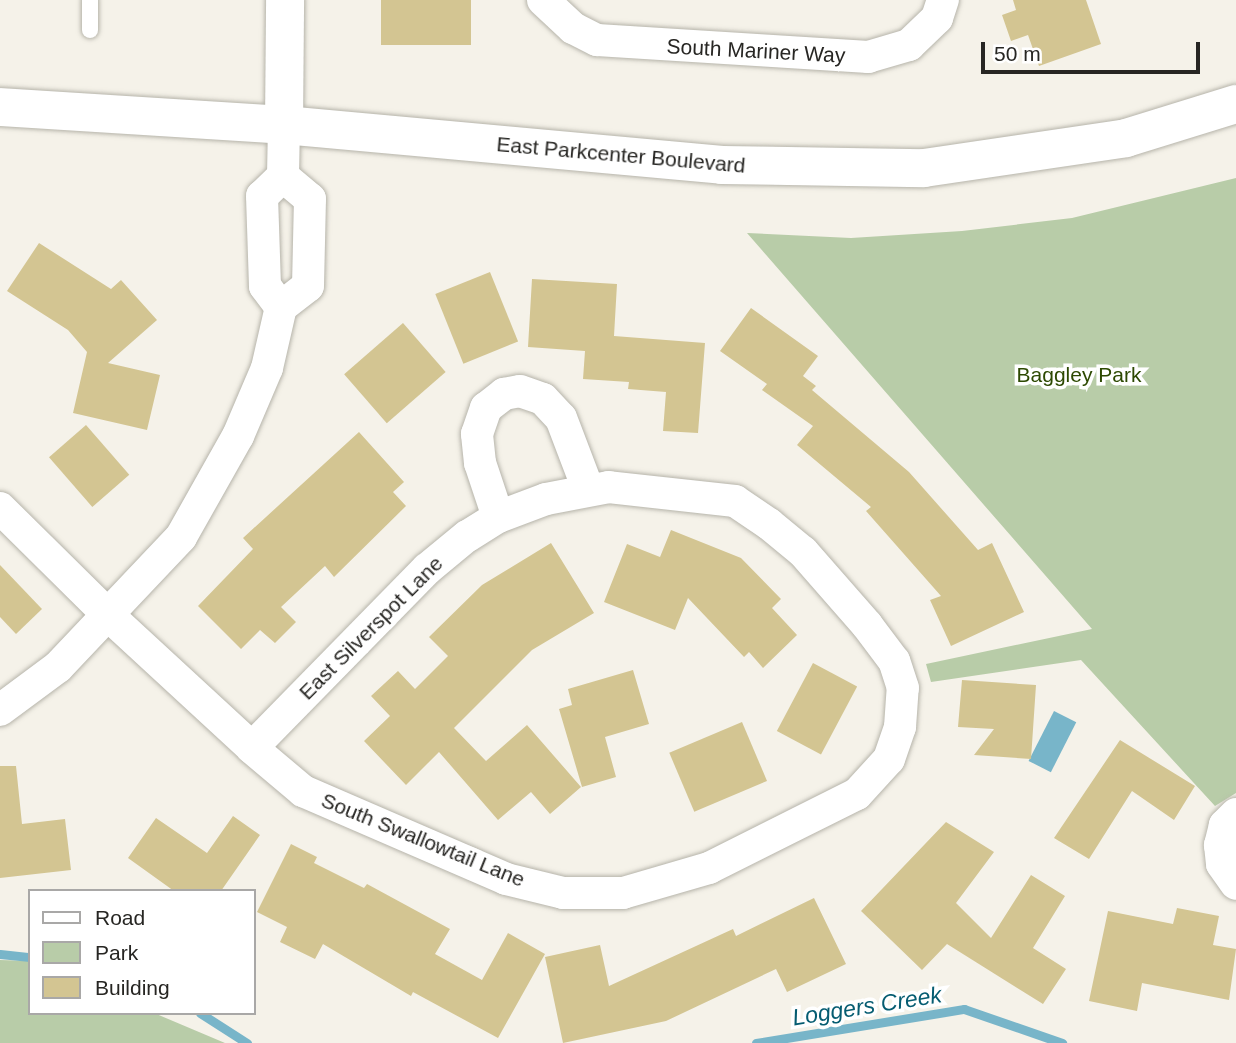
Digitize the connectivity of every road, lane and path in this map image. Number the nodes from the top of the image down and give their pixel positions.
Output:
1 (90, 0) edge
2 (285, 0) edge
3 (943, 0) edge
4 (548, 6) edge
5 (90, 30) dead end
6 (1236, 104) edge
7 (0, 107) edge
8 (284, 125) junction
9 (283, 176) junction
10 (281, 307) junction
11 (589, 489) junction
12 (0, 508) edge
13 (498, 517) junction
14 (107, 614) junction
15 (903, 688) joint
16 (0, 710) edge
17 (252, 748) junction
18 (1236, 814) edge
19 (1236, 884) edge

1 - 5 lane
2 - 8 main road
3 - 4 street, South Mariner Way
6 - 8 main road, East Parkcenter Boulevard
7 - 8 main road, East Parkcenter Boulevard
8 - 9 street
9 - 10 street
9 - 10 street
10 - 14 street
11 - 13 street, East Silverspot Lane
11 - 13 street
11 - 15 street, East Silverspot Lane
12 - 14 street, South Swallowtail Lane
13 - 17 street, East Silverspot Lane
14 - 16 street
14 - 17 street, South Swallowtail Lane
15 - 17 street, South Swallowtail Lane
18 - 19 street

